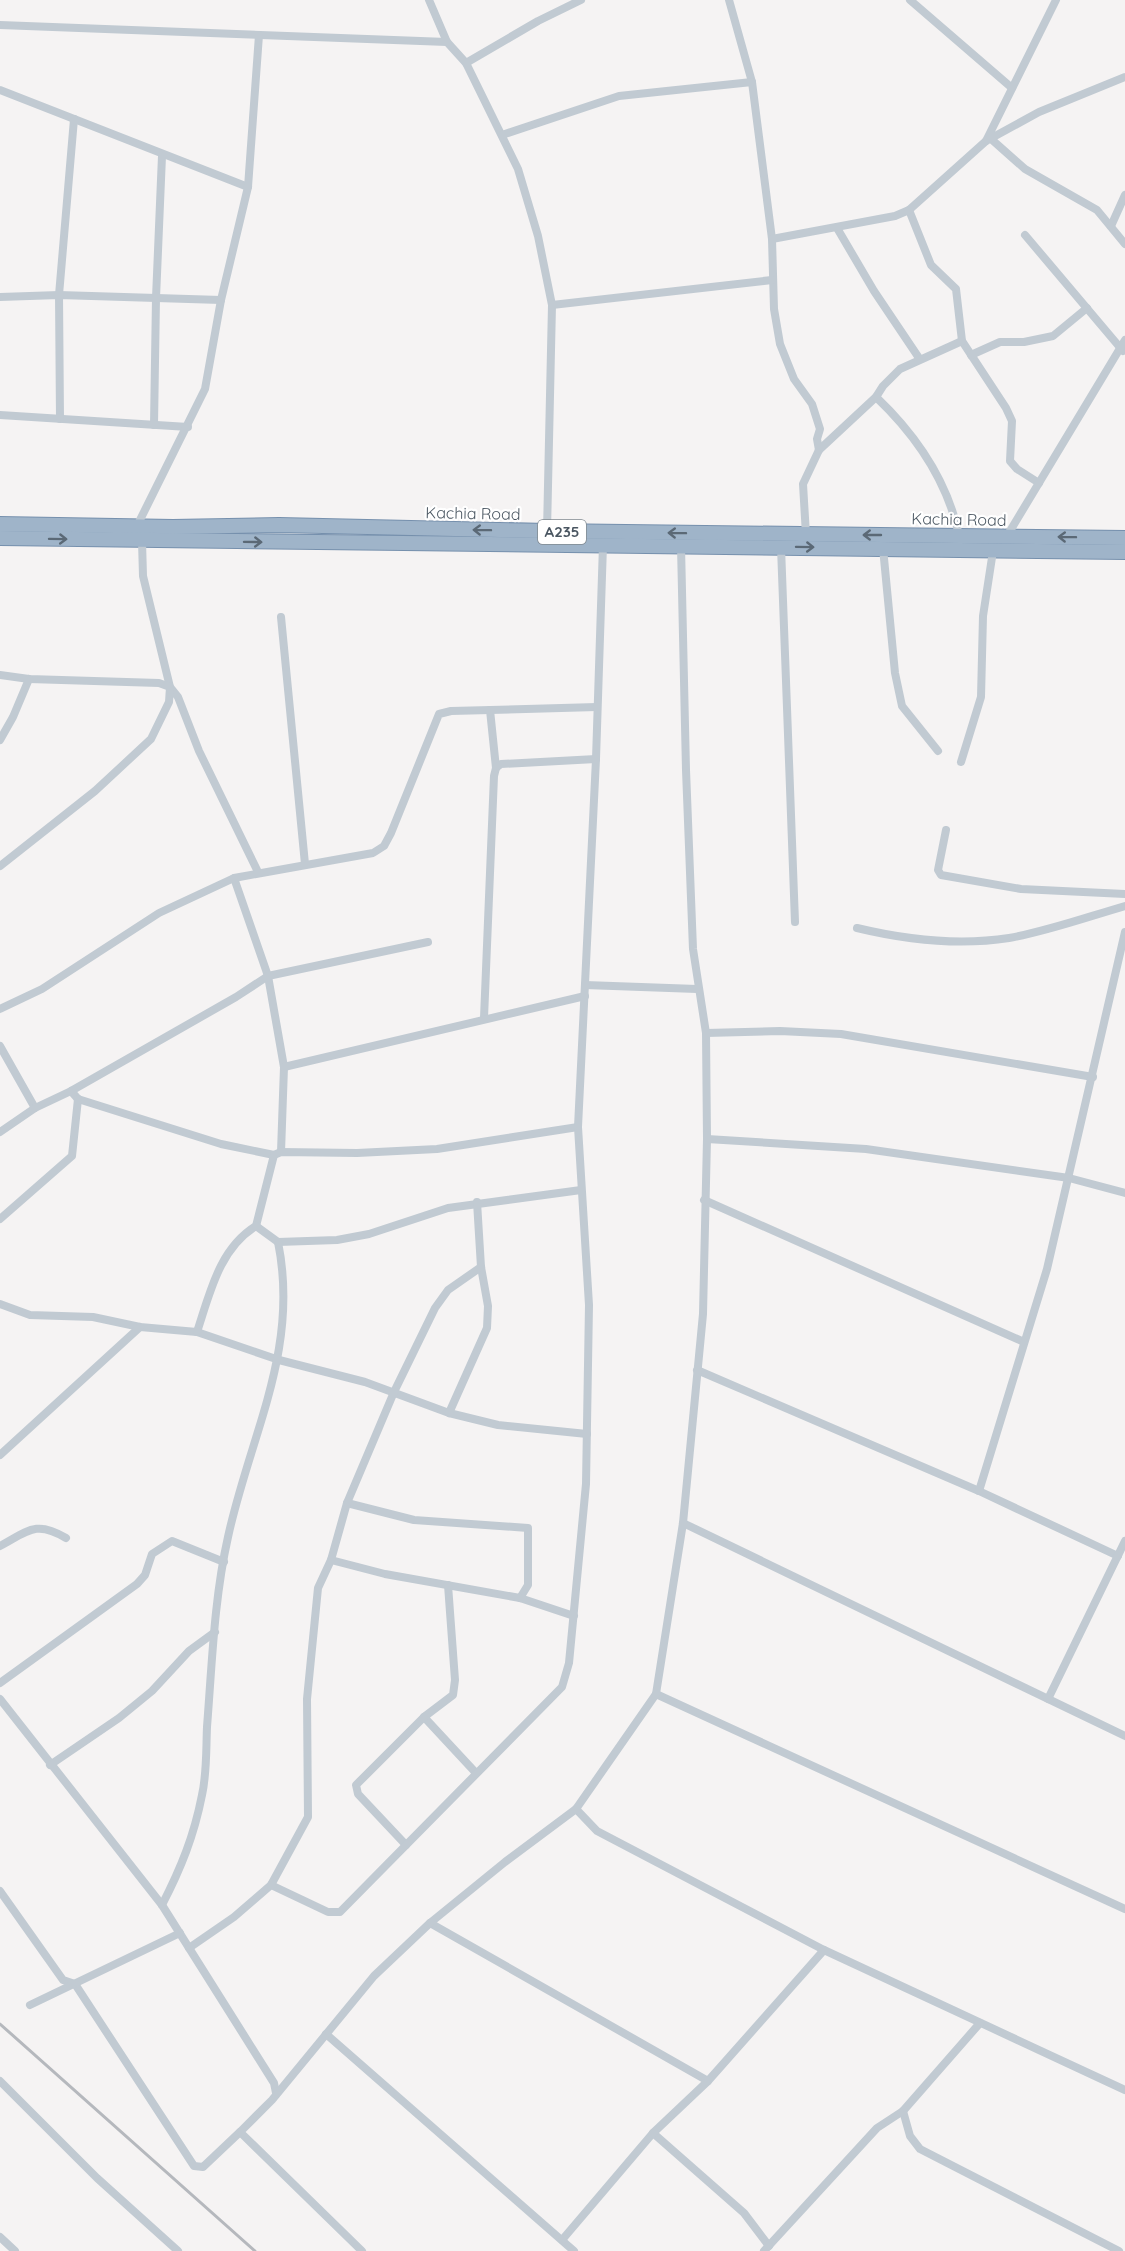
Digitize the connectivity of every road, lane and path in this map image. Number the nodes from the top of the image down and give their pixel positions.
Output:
1 (429, 0) edge
2 (581, 0) edge
3 (729, 0) edge
4 (910, 0) edge
5 (1056, 0) edge
6 (0, 25) edge
7 (259, 36) junction
8 (447, 42) junction
9 (466, 63) junction
10 (1125, 77) edge
11 (752, 82) junction
12 (1012, 88) junction
13 (0, 90) edge
14 (74, 119) junction
15 (502, 135) junction
16 (988, 140) junction
17 (162, 156) junction
18 (248, 187) junction
19 (1125, 195) edge
20 (909, 210) junction
21 (1112, 226) junction
22 (837, 228) junction
23 (1025, 235) dead end
24 (772, 239) junction
25 (1125, 244) edge
26 (772, 280) junction
27 (59, 295) junction
28 (0, 297) edge
29 (156, 298) junction
30 (221, 300) junction
31 (552, 305) junction
32 (1088, 309) junction
33 (1125, 340) edge
34 (962, 341) junction
35 (1123, 351) edge
36 (970, 355) junction
37 (919, 358) junction
38 (876, 397) junction
39 (0, 415) edge
40 (60, 419) junction
41 (154, 425) junction
42 (188, 427) junction
43 (819, 450) junction
44 (1039, 483) junction
45 (0, 524) edge
46 (136, 526) junction
47 (548, 531) junction
48 (173, 534) junction
49 (959, 534) junction
50 (806, 535) junction
51 (1007, 536) junction
52 (0, 538) edge
53 (1125, 538) edge
54 (142, 541) junction
55 (603, 545) junction
56 (681, 546) junction
57 (782, 547) junction
58 (883, 548) junction
59 (993, 551) junction
60 (1125, 552) edge
61 (281, 617) dead end
62 (0, 675) edge
63 (29, 679) junction
64 (170, 687) junction
65 (597, 707) junction
66 (490, 710) junction
67 (0, 740) edge
68 (938, 751) dead end
69 (596, 759) junction
70 (961, 762) dead end
71 (496, 768) junction
72 (946, 830) dead end
73 (305, 864) junction
74 (0, 866) edge
75 (258, 872) junction
76 (234, 878) junction
77 (1125, 894) edge
78 (1125, 906) edge
79 (795, 922) dead end
80 (857, 928) dead end
81 (1125, 932) edge
82 (428, 942) dead end
83 (268, 975) junction
84 (585, 985) junction
85 (698, 989) junction
86 (585, 996) junction
87 (0, 1009) edge
88 (484, 1018) junction
89 (705, 1033) junction
90 (0, 1046) edge
91 (284, 1067) junction
92 (1093, 1077) junction
93 (71, 1091) junction
94 (78, 1099) junction
95 (35, 1108) junction
96 (578, 1126) junction
97 (0, 1132) edge
98 (707, 1139) junction
99 (277, 1153) junction
100 (1069, 1178) junction
101 (581, 1190) junction
102 (1125, 1193) edge
103 (704, 1200) junction
104 (477, 1202) junction
105 (0, 1219) edge
106 (256, 1226) junction
107 (278, 1242) junction
108 (480, 1267) junction
109 (0, 1304) edge
110 (140, 1327) junction
111 (197, 1332) junction
112 (1024, 1342) junction
113 (279, 1360) junction
114 (697, 1370) junction
115 (394, 1392) junction
116 (449, 1413) junction
117 (587, 1434) junction
118 (0, 1455) edge
119 (979, 1491) junction
120 (347, 1503) junction
121 (682, 1523) junction
122 (66, 1538) dead end
123 (1125, 1541) edge
124 (0, 1546) edge
125 (1118, 1556) junction
126 (331, 1560) junction
127 (224, 1562) junction
128 (448, 1585) junction
129 (520, 1598) junction
130 (574, 1616) junction
131 (214, 1632) junction
132 (0, 1683) edge
133 (656, 1694) junction
134 (0, 1699) edge
135 (1048, 1699) junction
136 (424, 1717) junction
137 (1125, 1736) edge
138 (50, 1766) junction
139 (476, 1773) junction
140 (576, 1809) junction
141 (406, 1845) junction
142 (271, 1885) junction
143 (0, 1892) edge
144 (162, 1905) junction
145 (1125, 1909) edge
146 (430, 1923) junction
147 (180, 1933) junction
148 (189, 1948) junction
149 (824, 1950) junction
150 (75, 1984) junction
151 (30, 2005) dead end
152 (980, 2023) junction
153 (326, 2034) junction
154 (0, 2081) edge
155 (708, 2081) junction
156 (1125, 2090) edge
157 (276, 2093) junction
158 (903, 2111) junction
159 (240, 2132) junction
160 (653, 2133) junction
161 (0, 2236) edge
162 (562, 2240) junction
163 (168, 2248) edge
164 (767, 2248) edge
165 (15, 2251) edge
166 (178, 2251) edge
167 (362, 2251) edge
168 (574, 2251) edge
169 (1119, 2251) edge

1 - 8 street
2 - 9 street
3 - 11 street
4 - 12 street
5 - 12 street
6 - 7 street
7 - 8 street
7 - 18 street
8 - 9 street
9 - 15 street
10 - 16 street
11 - 15 street
11 - 24 street
12 - 16 street
13 - 14 street
14 - 17 street
14 - 27 street
15 - 31 street
16 - 20 street
16 - 21 street
17 - 18 street
17 - 29 street
18 - 30 street
19 - 21 street
20 - 22 street
20 - 34 street
21 - 25 street
22 - 24 street
22 - 37 street
23 - 32 street
24 - 26 street
26 - 31 street
26 - 43 street
27 - 28 street
27 - 29 street
27 - 40 street
29 - 30 street
29 - 41 street
30 - 42 street
31 - 47 street
32 - 35 street
32 - 36 street
33 - 35 street
34 - 36 street
34 - 37 street
35 - 44 street
36 - 44 street
37 - 38 street
38 - 43 street
38 - 49 street
39 - 40 street
40 - 41 street
41 - 42 street
42 - 46 street
43 - 50 street
44 - 51 street
45 - 46 highway, Kachia Road / A235
46 - 48 highway, Kachia Road / A235
47 -> 48 highway, Kachia Road / A235
50 -> 47 highway, Kachia Road / A235
48 - 54 highway, Kachia Road / A235
48 -> 55 highway, Kachia Road / A235
49 -> 50 highway, Kachia Road / A235
49 - 51 highway, Kachia Road / A235
53 -> 51 highway, Kachia Road / A235
52 -> 54 highway, Kachia Road / A235
54 - 64 street
55 - 56 highway, Kachia Road / A235
55 - 65 street
56 - 57 highway, Kachia Road / A235
56 - 85 street
57 -> 58 highway, Kachia Road / A235
57 - 79 street
58 - 59 highway, Kachia Road / A235
58 - 68 street
59 - 60 highway, Kachia Road / A235
59 - 70 street
61 - 73 street
62 - 63 street
63 - 64 street
63 - 67 street
64 - 74 street
64 - 75 street
65 - 66 street
65 - 69 street
66 - 71 street
66 - 73 street
69 - 71 street
69 - 84 street
71 - 88 street
72 - 77 street
73 - 75 street
75 - 76 street
76 - 83 street
76 - 87 street
78 - 80 street
81 - 92 street
82 - 83 street
83 - 91 street
83 - 93 street
84 - 85 street
84 - 86 street
85 - 89 street
86 - 88 street
86 - 96 street
88 - 91 street
89 - 92 street
89 - 98 street
90 - 95 street
91 - 99 street
92 - 100 street
93 - 94 street
93 - 95 street
94 - 99 street
94 - 105 street
95 - 97 street
96 - 99 street
96 - 101 street
98 - 100 street
98 - 103 street
99 - 106 street
100 - 102 street
100 - 112 street
101 - 104 street
101 - 117 street
103 - 112 street
103 - 114 street
104 - 107 street
104 - 108 street
106 - 107 street
106 - 111 street
107 - 113 street
108 - 115 street
108 - 116 street
109 - 110 street
110 - 111 street
110 - 118 street
111 - 113 street
112 - 119 street
113 - 115 street
113 - 127 street
114 - 119 street
114 - 121 street
115 - 116 street
115 - 120 street
116 - 117 street
117 - 130 street
119 - 125 street
120 - 126 street
120 - 129 street
121 - 133 street
121 - 135 street
122 - 124 street
123 - 125 street
125 - 135 street
126 - 128 street
126 - 142 street
127 - 131 street
127 - 132 street
128 - 129 street
128 - 136 street
129 - 130 street
130 - 139 street
131 - 138 street
131 - 144 street
133 - 140 street
133 - 145 street
134 - 138 street
135 - 137 street
136 - 139 street
136 - 141 street
138 - 144 street
139 - 141 street
140 - 146 street
140 - 149 street
141 - 142 street
142 - 148 street
143 - 150 street
144 - 147 street
146 - 153 street
146 - 155 street
147 - 148 street
147 - 150 street
148 - 157 street
149 - 152 street
149 - 155 street
150 - 151 street
150 - 159 street
152 - 156 street
152 - 158 street
153 - 157 street
153 - 162 street
154 - 163 street
155 - 160 street
157 - 159 street
158 - 164 street
158 - 169 street
159 - 167 street
160 - 162 street
160 - 164 street
161 - 165 street
162 - 168 street
163 - 166 street

